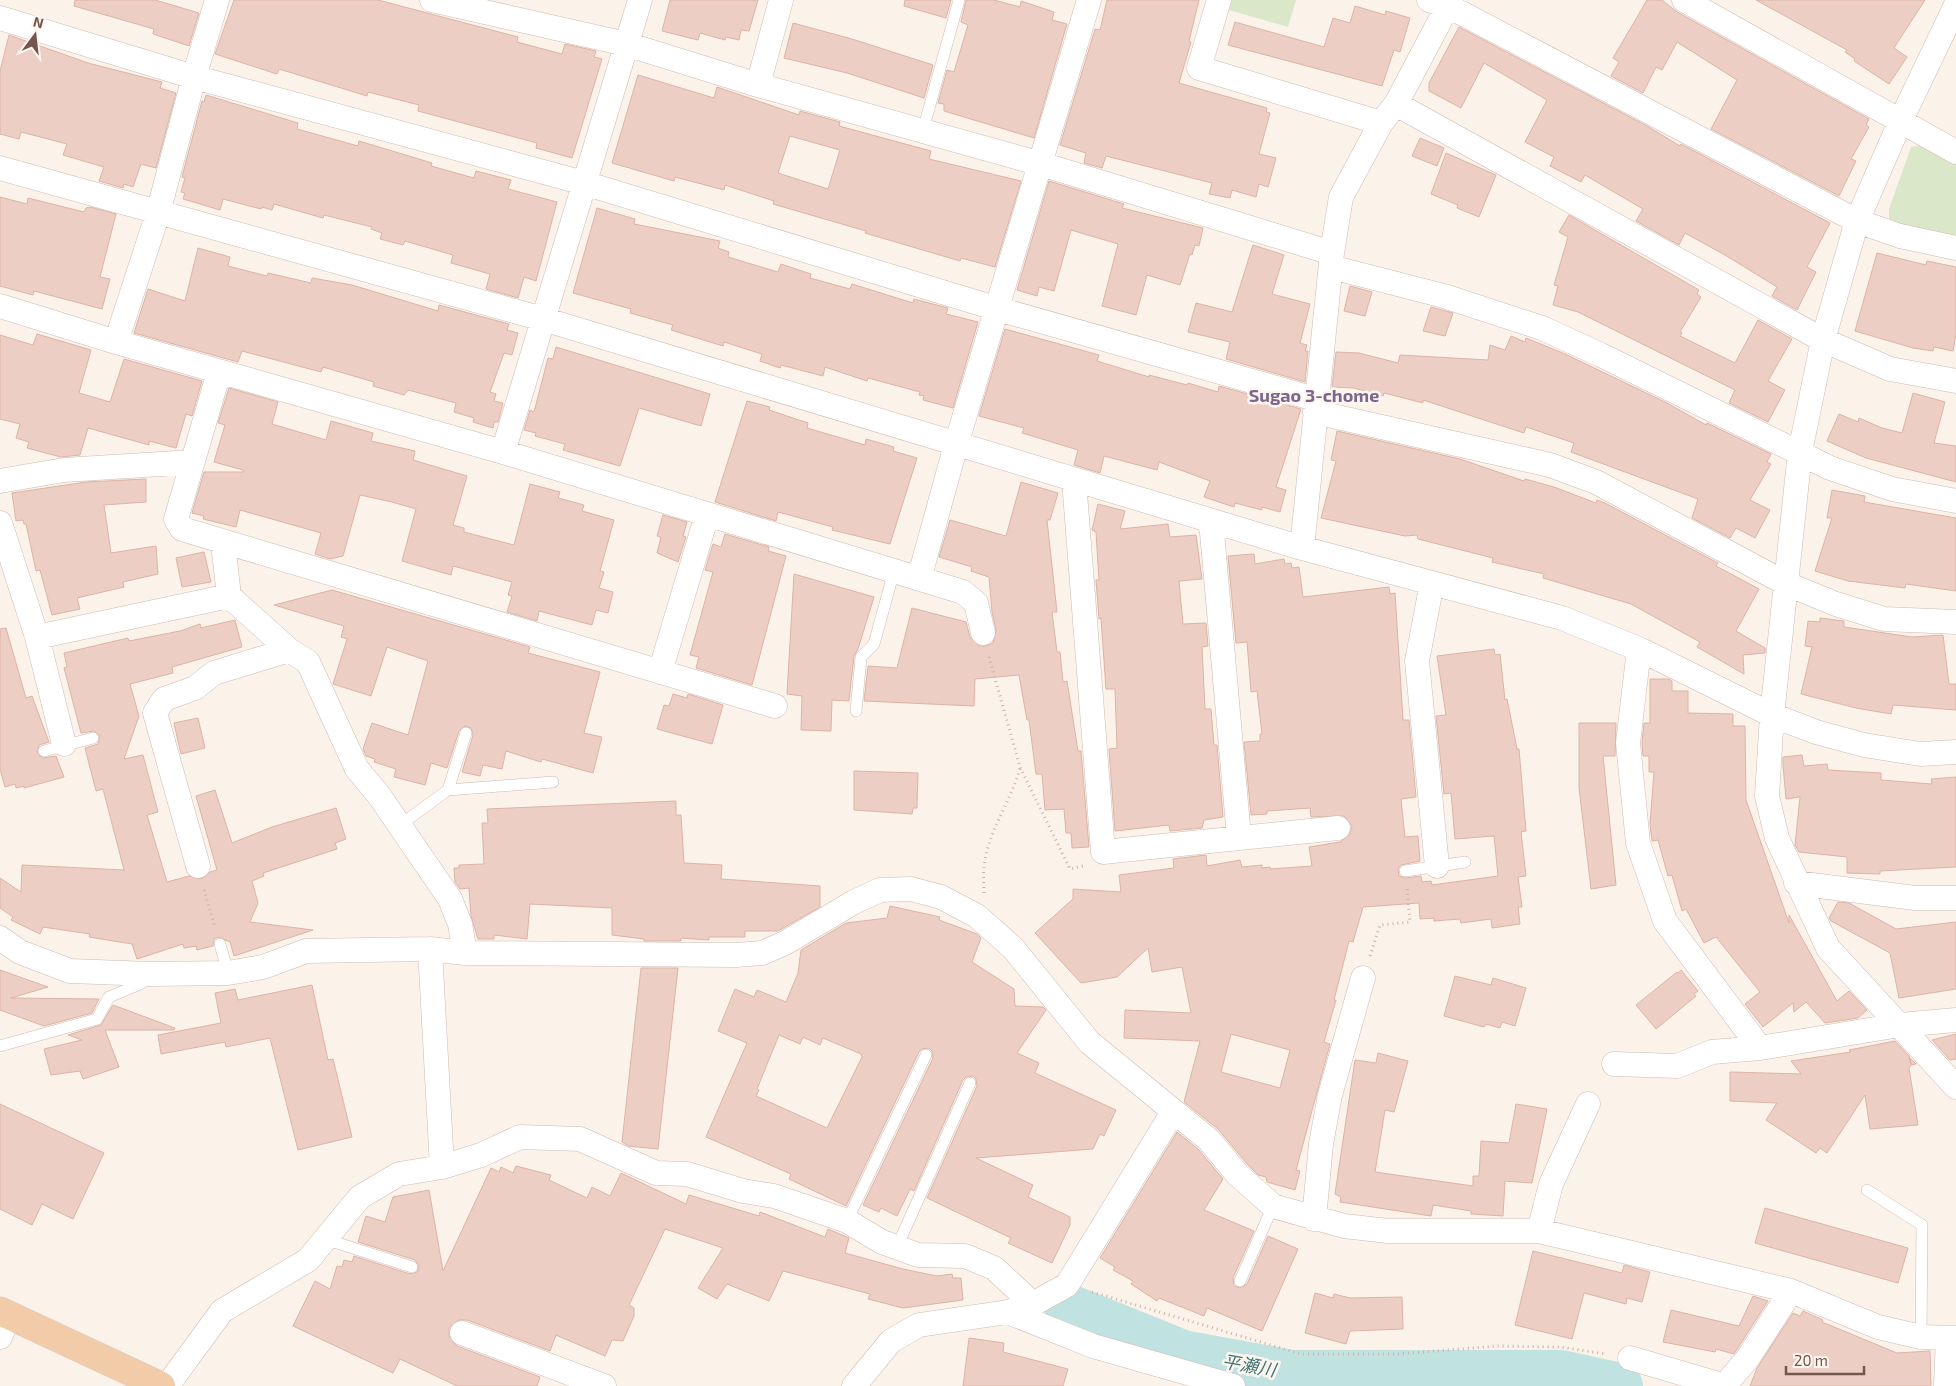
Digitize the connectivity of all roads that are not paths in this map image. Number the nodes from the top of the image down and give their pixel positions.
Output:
1 (217, 0) edge
2 (432, 0) edge
3 (640, 0) edge
4 (781, 0) edge
5 (959, 0) edge
6 (1089, 0) edge
7 (1219, 0) edge
8 (1684, 0) edge
9 (1443, 2) edge
10 (1956, 5) edge
11 (0, 18) edge
12 (626, 44) junction
13 (194, 77) junction
14 (758, 85) junction
15 (1396, 104) junction
16 (1901, 120) junction
17 (1381, 123) junction
18 (923, 130) junction
19 (1956, 152) edge
20 (1041, 164) junction
21 (0, 168) edge
22 (584, 183) junction
23 (158, 213) junction
24 (1857, 221) junction
25 (1956, 248) edge
26 (1332, 260) junction
27 (0, 306) edge
28 (998, 309) junction
29 (543, 319) junction
30 (1823, 340) junction
31 (116, 342) junction
32 (219, 372) junction
33 (1956, 381) edge
34 (1315, 406) junction
35 (956, 445) junction
36 (503, 452) junction
37 (1800, 452) junction
38 (193, 462) junction
39 (1074, 480) junction
40 (0, 481) edge
41 (1956, 501) edge
42 (706, 515) junction
43 (1211, 521) junction
44 (0, 523) edge
45 (223, 543) junction
46 (1302, 548) junction
47 (894, 571) junction
48 (919, 579) junction
49 (1432, 583) junction
50 (1786, 584) junction
51 (229, 596) junction
52 (1956, 622) edge
53 (983, 633) road end
54 (36, 637) junction
55 (1639, 649) junction
56 (289, 650) junction
57 (660, 672) junction
58 (775, 706) dead end
59 (856, 711) dead end
60 (1772, 715) junction
61 (466, 733) dead end
62 (92, 738) dead end
63 (54, 748) joint
64 (1956, 752) edge
65 (553, 782) dead end
66 (448, 790) junction
67 (400, 825) junction
68 (1338, 828) dead end
69 (1239, 837) junction
70 (1465, 862) dead end
71 (1437, 866) junction
72 (1405, 871) road end
73 (200, 873) road end
74 (1796, 882) junction
75 (1956, 898) edge
76 (0, 938) edge
77 (220, 944) road end
78 (430, 949) junction
79 (465, 953) junction
80 (228, 973) junction
81 (151, 974) junction
82 (1363, 978) road end
83 (1956, 1020) edge
84 (1900, 1025) junction
85 (0, 1046) edge
86 (1760, 1048) junction
87 (926, 1055) dead end
88 (1614, 1064) dead end
89 (970, 1083) dead end
90 (1956, 1087) edge
91 (1588, 1104) dead end
92 (1173, 1112) junction
93 (442, 1167) junction
94 (1867, 1190) dead end
95 (1272, 1206) junction
96 (1314, 1219) junction
97 (847, 1221) junction
98 (1540, 1231) junction
99 (325, 1239) junction
100 (897, 1247) junction
101 (412, 1267) dead end
102 (1240, 1281) dead end
103 (1791, 1291) junction
104 (1034, 1304) junction
105 (1008, 1312) junction
106 (3, 1321) edge
107 (462, 1334) dead end
108 (1921, 1338) junction
109 (1952, 1338) edge
110 (1630, 1358) road end
111 (161, 1386) edge
112 (167, 1386) edge
113 (604, 1386) edge
114 (854, 1386) edge
115 (1233, 1386) edge
116 (1725, 1386) edge
117 (1946, 1386) edge

1 - 13 street
2 - 12 street
3 - 12 street
4 - 14 street
5 - 18 lane
6 - 20 street
7 - 17 street
8 - 16 street
9 - 15 street
9 - 24 street
10 - 16 street
11 - 13 street
12 - 14 street
12 - 22 street
13 - 22 street
13 - 23 street
14 - 18 street
15 - 17 street
15 - 30 street
16 - 19 street
16 - 24 street
17 - 26 street
18 - 20 street
20 - 26 street
20 - 28 street
21 - 23 street
22 - 28 street
22 - 29 street
23 - 29 street
23 - 31 street
24 - 25 street
24 - 30 street
26 - 34 street
26 - 37 street
27 - 31 street
28 - 34 street
28 - 35 street
29 - 35 street
29 - 36 street
30 - 33 street
30 - 37 street
31 - 32 street
32 - 36 street
32 - 38 street
34 - 46 street
34 - 50 street
35 - 39 street
35 - 48 street
36 - 42 street
37 - 41 street
37 - 50 street
38 - 40 street
38 - 45 street
39 - 43 street
39 - 69 street
42 - 47 street
42 - 57 street
43 - 46 street
43 - 69 street
44 - 54 street
45 - 51 street
45 - 57 street
46 - 49 street
47 - 48 street
47 - 59 lane
48 - 53 street
49 - 55 street
49 - 71 street
50 - 52 street
50 - 60 street
51 - 54 street
51 - 56 street
54 - 63 street
55 - 60 street
55 - 86 street
56 - 67 street
56 - 73 street
57 - 58 street
60 - 64 street
60 - 74 street
61 - 66 lane
62 - 63 lane
65 - 66 lane
66 - 67 lane
67 - 79 street
68 - 69 street
70 - 71 lane
71 - 72 lane
74 - 75 street
74 - 84 street
76 - 81 street
77 - 80 lane
78 - 79 street
78 - 80 street
78 - 93 street
79 - 92 street
80 - 81 street
81 - 85 lane
82 - 96 street
83 - 84 street
84 - 86 street
84 - 90 street
86 - 88 street
87 - 97 lane
89 - 100 lane
91 - 98 street
92 - 95 street
92 - 104 street
93 - 97 street
93 - 99 street
94 - 108 lane
95 - 96 street
95 - 102 lane
96 - 98 street
97 - 100 street
98 - 103 street
99 - 101 lane
99 - 112 street
100 - 104 street
103 - 108 street
103 - 116 street
104 - 105 street
105 - 114 street
105 - 115 street
106 - 111 main road
107 - 113 street
108 - 109 street
109 - 117 street
110 - 116 street

